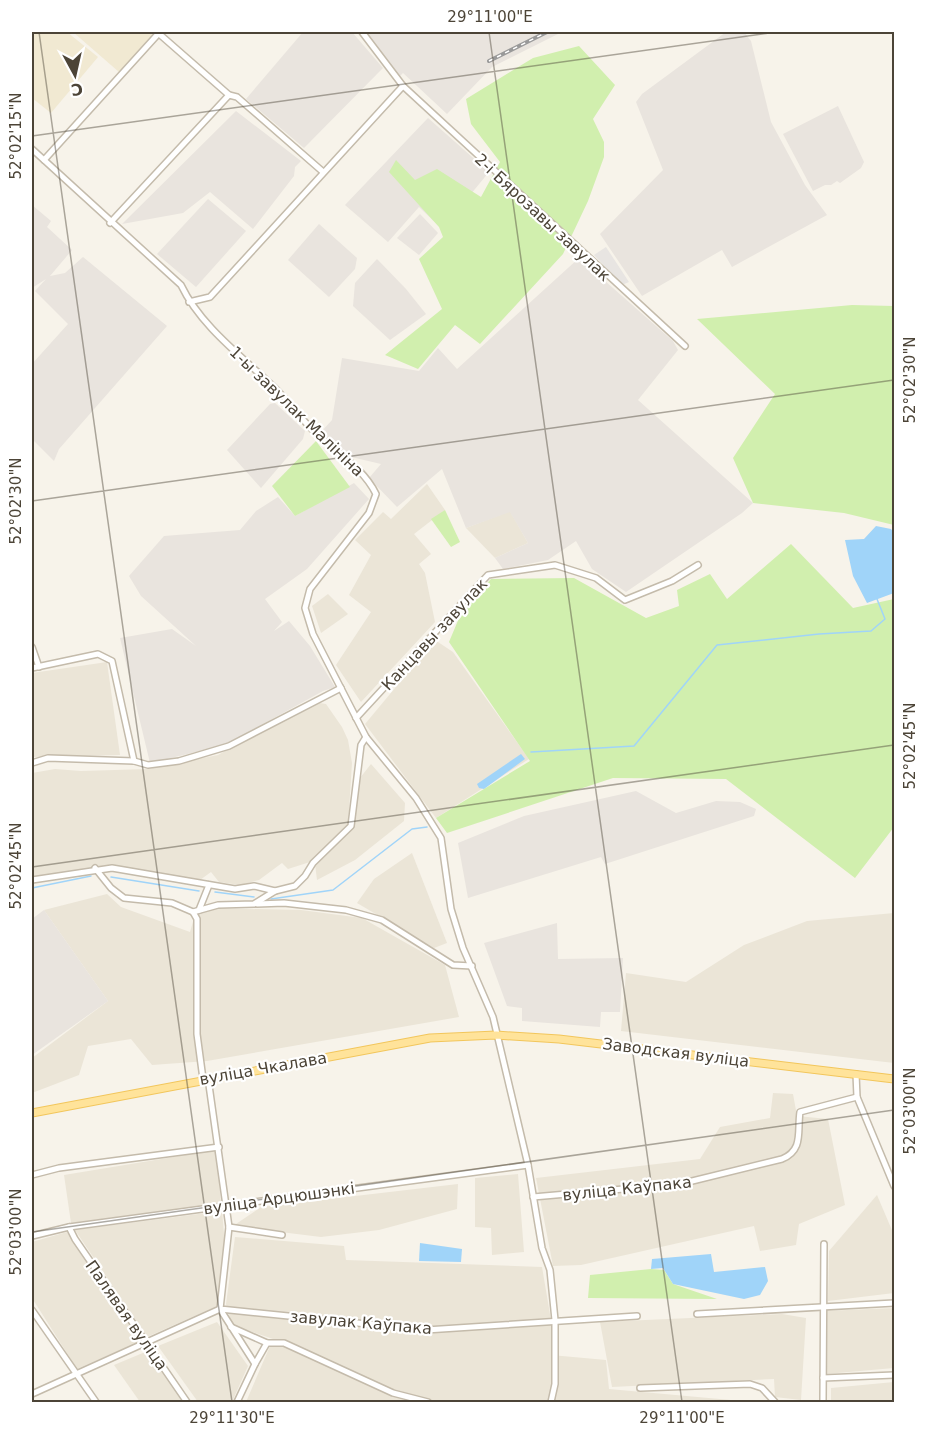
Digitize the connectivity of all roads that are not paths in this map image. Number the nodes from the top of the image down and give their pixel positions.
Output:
1 (158, 32) edge
2 (362, 32) edge
3 (403, 86) junction
4 (229, 94) junction
5 (32, 149) edge
6 (44, 160) junction
7 (322, 171) junction
8 (111, 223) junction
9 (189, 302) junction
10 (685, 346) dead end
11 (698, 565) dead end
12 (32, 647) edge
13 (39, 667) junction
14 (32, 668) edge
15 (340, 688) junction
16 (356, 718) junction
17 (366, 737) junction
18 (134, 761) junction
19 (32, 763) edge
20 (95, 868) junction
21 (32, 880) edge
22 (209, 885) junction
23 (275, 891) junction
24 (254, 904) junction
25 (196, 911) junction
26 (472, 966) junction
27 (496, 1035) junction
28 (856, 1074) junction
29 (206, 1078) junction
30 (894, 1079) edge
31 (857, 1097) junction
32 (32, 1113) edge
33 (219, 1147) junction
34 (528, 1165) junction
35 (32, 1175) edge
36 (894, 1186) edge
37 (533, 1197) junction
38 (224, 1206) junction
39 (69, 1227) junction
40 (229, 1227) junction
41 (282, 1235) dead end
42 (32, 1236) edge
43 (824, 1244) dead end
44 (894, 1303) edge
45 (220, 1309) junction
46 (823, 1309) junction
47 (32, 1310) edge
48 (697, 1314) dead end
49 (638, 1316) dead end
50 (555, 1320) junction
51 (229, 1326) junction
52 (146, 1341) junction
53 (267, 1343) junction
54 (255, 1364) junction
55 (77, 1374) junction
56 (894, 1375) edge
57 (823, 1377) junction
58 (640, 1388) dead end
59 (32, 1394) edge
60 (96, 1402) edge
61 (187, 1402) edge
62 (237, 1402) edge
63 (428, 1402) edge
64 (551, 1402) edge
65 (775, 1402) edge
66 (823, 1402) edge

1 - 4 street
1 - 6 street
2 - 3 street, 2-і Бярозавы завулак
3 - 7 street
3 - 10 street, 2-і Бярозавы завулак
4 - 7 street
4 - 8 street
5 - 6 street, 1-ы завулак Малініна
6 - 8 street, 1-ы завулак Малініна
7 - 9 street
8 - 9 street, 1-ы завулак Малініна
9 - 15 street, 1-ы завулак Малініна
11 - 16 street, Канцавы завулак
12 - 13 street
13 - 14 street
13 - 18 street
15 - 16 street, 1-ы завулак Малініна
15 - 18 street
16 - 17 street
17 - 23 street
17 - 26 street
18 - 19 street
20 - 21 street
20 - 22 street
20 - 25 street
22 - 23 street
22 - 25 street
23 - 24 street
24 - 25 street
24 - 26 street
25 - 29 street
26 - 27 street
27 - 28 main road, Заводская вуліца
27 - 29 main road, вуліца Чкалава
27 - 34 street
28 - 30 main road, Заводская вуліца
28 - 31 street
29 - 32 main road, вуліца Чкалава
29 - 33 street
31 - 36 street
31 - 37 street, вуліца Каўпака
33 - 35 street
33 - 38 street
34 - 37 street
34 - 38 street, вуліца Арцюшэнкі
37 - 50 street
38 - 39 street, вуліца Арцюшэнкі
38 - 40 street
39 - 42 street, вуліца Арцюшэнкі
39 - 52 street, Палявая вуліца
40 - 41 street
40 - 45 street
43 - 46 street
44 - 46 street
45 - 50 street, завулак Каўпака
45 - 51 street
45 - 52 street
46 - 48 street
46 - 57 street
47 - 55 street
49 - 50 street, завулак Каўпака
50 - 64 street
51 - 53 street
51 - 54 street
52 - 55 street
52 - 61 street, Палявая вуліца
53 - 54 street
53 - 63 street
54 - 62 street
55 - 59 street
55 - 60 street
56 - 57 street
57 - 66 street
58 - 65 street

